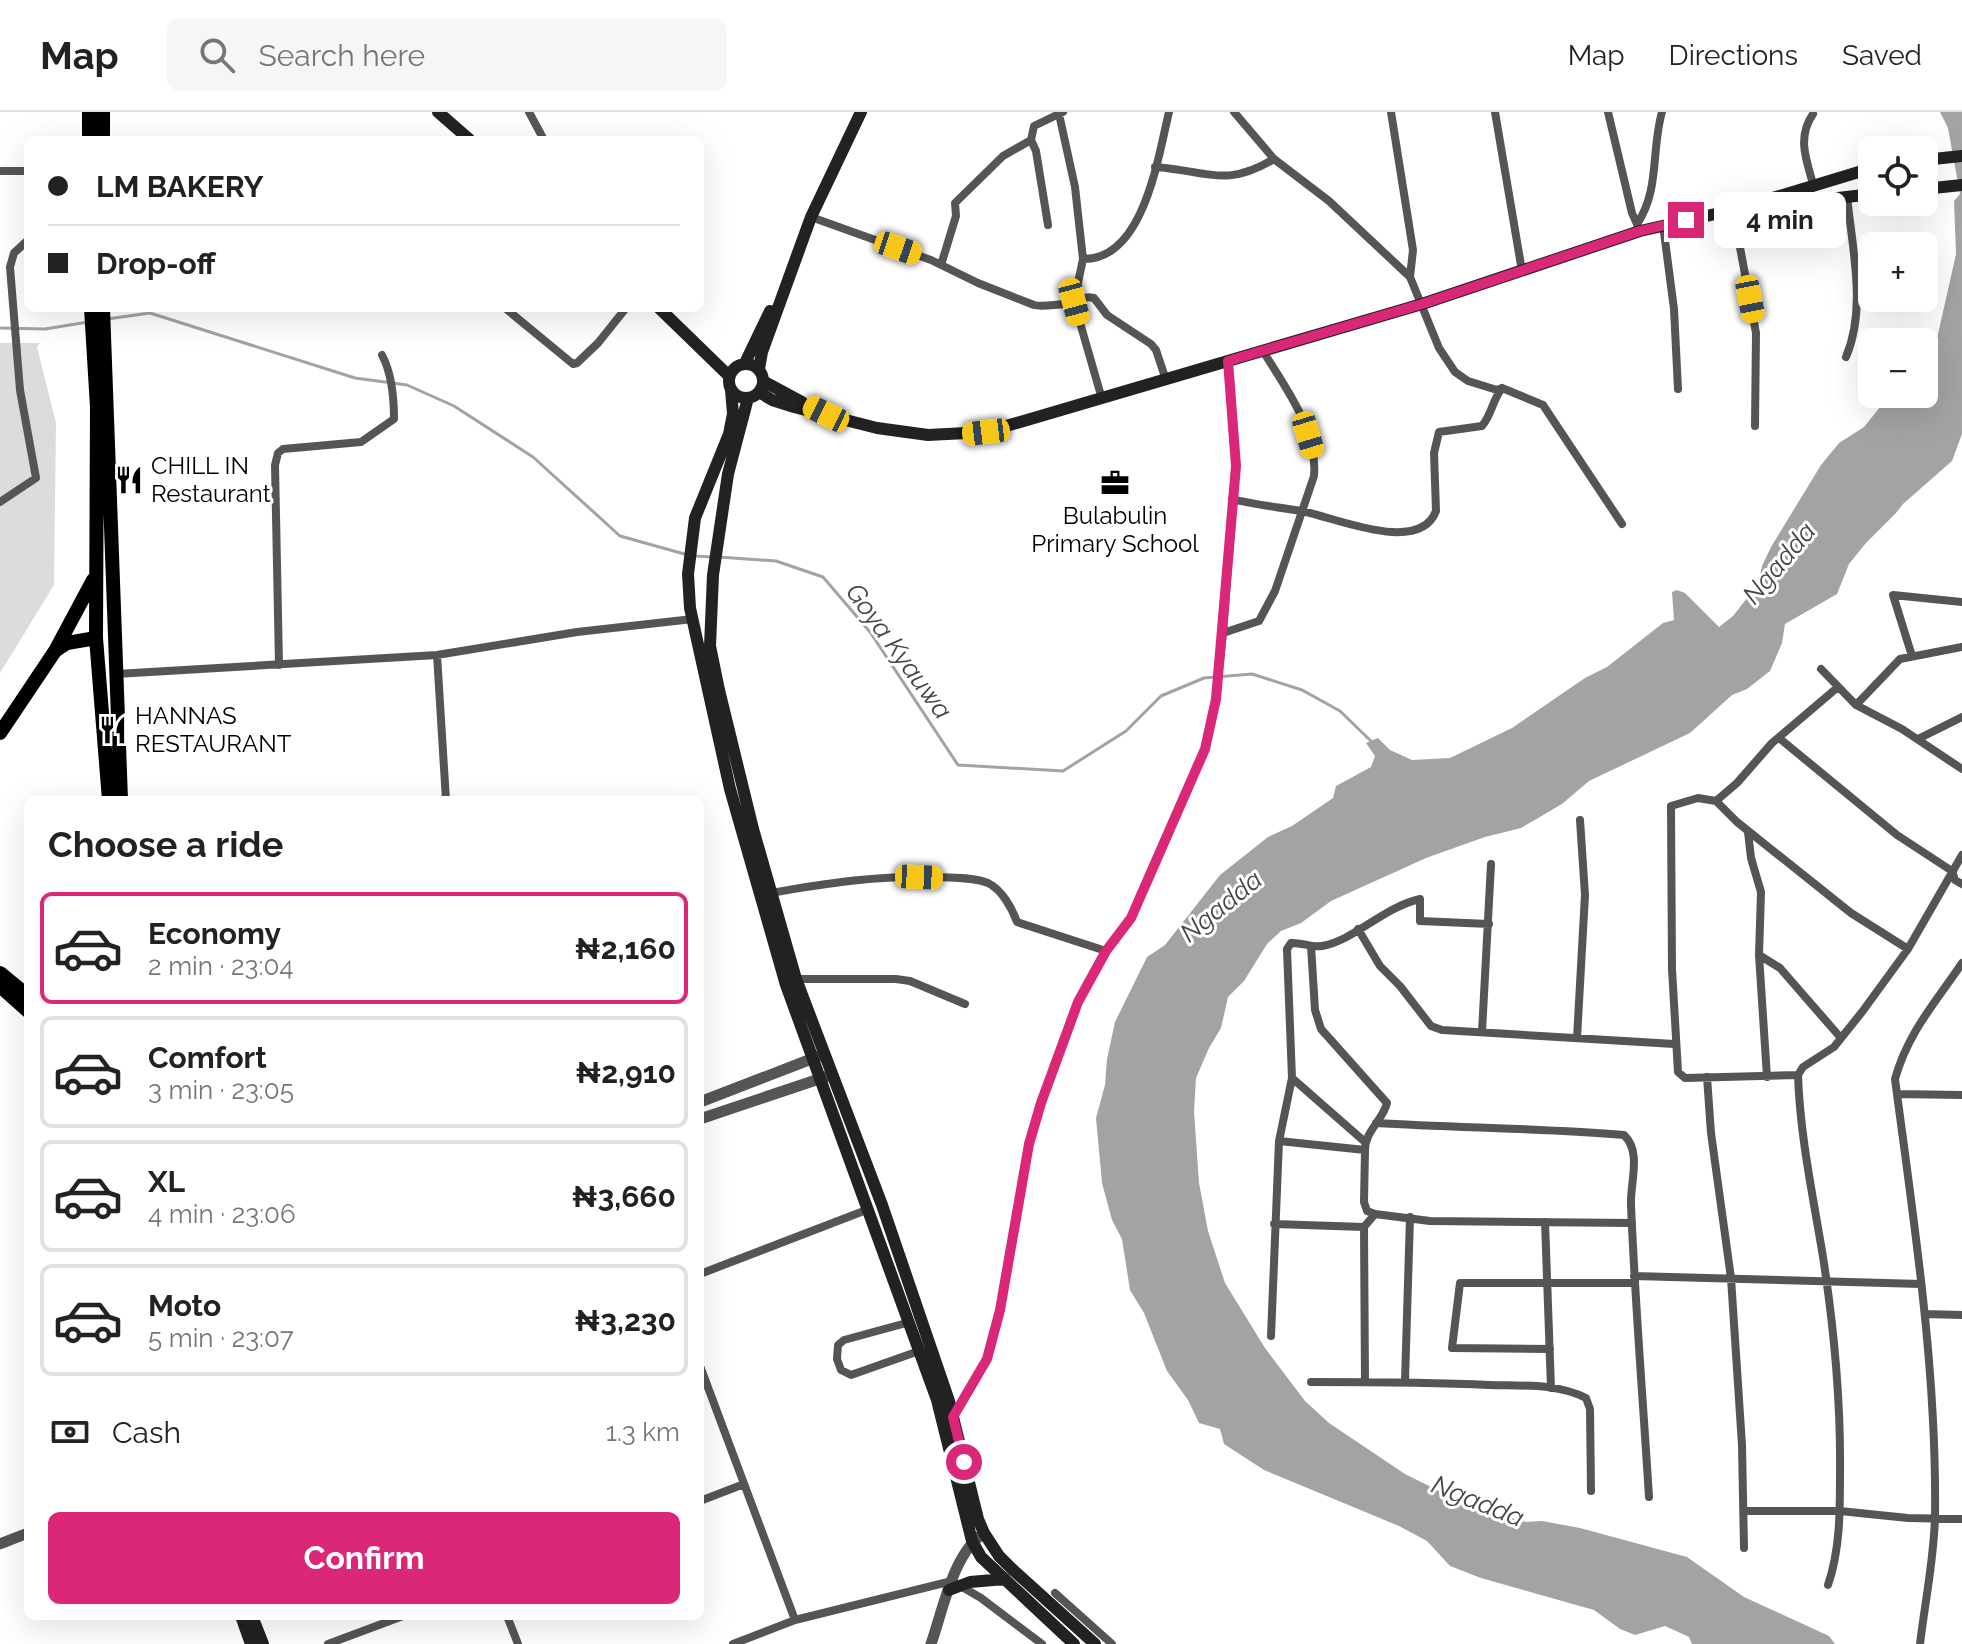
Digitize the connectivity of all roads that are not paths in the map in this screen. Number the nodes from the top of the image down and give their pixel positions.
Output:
1 (89, 112) edge
2 (103, 112) edge
3 (438, 112) edge
4 (529, 112) edge
5 (861, 112) edge
6 (1169, 112) edge
7 (1234, 112) edge
8 (1391, 112) edge
9 (1495, 112) edge
10 (1608, 112) edge
11 (1662, 112) edge
12 (1061, 113) edge
13 (1813, 114) dead end
14 (89, 136) edge
15 (103, 136) edge
16 (465, 136) edge
17 (542, 136) edge
18 (1031, 140) junction
19 (1962, 156) edge
20 (1274, 159) junction
21 (1938, 159) edge
22 (1155, 167) junction
23 (0, 171) edge
24 (24, 171) edge
25 (1858, 172) edge
26 (1813, 184) junction
27 (1962, 185) edge
28 (1938, 188) edge
29 (1858, 195) edge
30 (1847, 196) junction
31 (1733, 210) junction
32 (811, 217) junction
33 (1048, 225) dead end
34 (1663, 225) junction
35 (1639, 227) junction
36 (24, 244) edge
37 (1083, 259) junction
38 (941, 265) junction
39 (1522, 271) junction
40 (1410, 277) junction
41 (784, 288) junction
42 (1074, 302) junction
43 (1422, 304) junction
44 (92, 312) edge
45 (102, 312) edge
46 (510, 312) edge
47 (623, 312) edge
48 (663, 312) edge
49 (97, 345) junction
50 (1263, 351) junction
51 (382, 355) dead end
52 (1846, 357) dead end
53 (1228, 361) junction
54 (737, 369) junction
55 (1166, 380) junction
56 (757, 385) junction
57 (1502, 388) junction
58 (1678, 389) dead end
59 (731, 390) junction
60 (1102, 399) junction
61 (1755, 426) dead end
62 (1232, 499) junction
63 (0, 502) edge
64 (1302, 511) junction
65 (1622, 524) dead end
66 (95, 578) junction
67 (1962, 602) edge
68 (693, 619) junction
69 (1223, 633) junction
70 (96, 638) junction
71 (1962, 647) edge
72 (55, 651) junction
73 (437, 655) junction
74 (1912, 656) junction
75 (279, 665) junction
76 (1821, 669) dead end
77 (116, 674) junction
78 (1838, 687) junction
79 (1856, 705) junction
80 (1962, 717) edge
81 (0, 733) edge
82 (1779, 738) junction
83 (1918, 739) junction
84 (1962, 769) edge
85 (109, 796) edge
86 (121, 796) edge
87 (446, 796) edge
88 (1716, 801) junction
89 (1580, 820) dead end
90 (1748, 831) junction
91 (1962, 855) edge
92 (1491, 864) dead end
93 (1952, 871) junction
94 (1962, 884) edge
95 (771, 893) junction
96 (1489, 924) junction
97 (1358, 929) junction
98 (1311, 946) junction
99 (1908, 949) junction
100 (1106, 951) junction
101 (1759, 955) junction
102 (1962, 963) edge
103 (0, 973) edge
104 (796, 979) junction
105 (0, 986) edge
106 (24, 993) edge
107 (965, 1004) dead end
108 (24, 1007) edge
109 (1482, 1032) junction
110 (1840, 1037) junction
111 (1577, 1038) junction
112 (1674, 1044) junction
113 (818, 1057) junction
114 (1798, 1075) junction
115 (826, 1076) junction
116 (1707, 1077) junction
117 (1767, 1077) junction
118 (1292, 1078) junction
119 (1897, 1094) junction
120 (1962, 1095) edge
121 (704, 1100) edge
122 (704, 1118) edge
123 (1376, 1123) junction
124 (1279, 1141) junction
125 (1365, 1146) junction
126 (869, 1209) junction
127 (1375, 1214) junction
128 (1410, 1217) junction
129 (1545, 1222) junction
130 (1632, 1223) junction
131 (1274, 1224) junction
132 (1364, 1227) junction
133 (704, 1272) edge
134 (1731, 1278) junction
135 (1634, 1279) junction
136 (1826, 1279) junction
137 (1547, 1282) junction
138 (1921, 1284) junction
139 (1925, 1314) junction
140 (1962, 1315) edge
141 (910, 1322) junction
142 (1271, 1336) dead end
143 (1550, 1349) junction
144 (919, 1351) junction
145 (704, 1377) edge
146 (1405, 1381) junction
147 (1311, 1382) dead end
148 (1365, 1382) junction
149 (1551, 1388) junction
150 (953, 1417) junction
151 (744, 1484) junction
152 (1591, 1491) dead end
153 (1649, 1497) dead end
154 (704, 1499) edge
155 (1744, 1511) junction
156 (1840, 1511) junction
157 (1935, 1518) junction
158 (1962, 1519) edge
159 (984, 1533) junction
160 (24, 1535) edge
161 (972, 1541) junction
162 (0, 1544) edge
163 (1744, 1548) dead end
164 (1005, 1579) junction
165 (1828, 1585) dead end
166 (953, 1586) junction
167 (1055, 1593) dead end
168 (242, 1620) edge
169 (254, 1620) edge
170 (392, 1620) edge
171 (509, 1620) edge
172 (795, 1620) junction
173 (251, 1644) edge
174 (263, 1644) edge
175 (328, 1644) edge
176 (518, 1644) edge
177 (733, 1644) edge
178 (931, 1644) edge
179 (1042, 1644) edge
180 (1074, 1644) edge
181 (1095, 1644) edge
182 (1112, 1644) edge
183 (1920, 1644) edge

1 - 14 main road
2 - 15 main road
3 - 16 main road
4 - 17 street
5 - 32 main road
6 - 22 street
7 - 20 street
8 - 40 street
9 - 39 street
10 - 35 street
11 - 35 street
12 - 18 street
12 - 37 street
13 - 26 street
18 - 33 street
18 - 38 street
19 - 21 main road
20 - 22 street
20 - 40 street
22 - 37 street
23 - 24 street
25 - 26 main road
26 - 31 main road
27 - 28 main road
29 - 30 main road
30 - 31 main road
30 - 52 street
31 - 34 main road
31 - 61 street
32 - 38 street
32 - 41 main road
34 - 35 main road
34 - 58 street
35 - 39 main road
36 - 63 street
37 - 42 street
38 - 42 street
39 - 43 main road
40 - 43 street
41 - 54 main road
41 - 56 main road
42 - 55 street
42 - 60 street
43 - 50 main road
43 - 57 street
44 - 49 main road
45 - 49 main road
46 - 47 street
48 - 54 main road
49 - 66 main road
49 - 77 main road
50 - 53 main road
50 - 64 street
51 - 75 street
53 - 55 main road
53 - 62 street
54 - 56 main road
54 - 59 main road
55 - 60 main road
56 - 59 main road
56 - 60 main road
56 - 95 main road
57 - 64 street
57 - 65 street
59 - 68 main road
62 - 64 street
62 - 69 street
64 - 69 street
66 - 70 main road
66 - 72 main road
67 - 74 street
68 - 73 street
68 - 113 main road
69 - 100 street
70 - 72 main road
70 - 85 main road
71 - 74 street
72 - 81 main road
73 - 75 street
73 - 87 street
74 - 79 street
75 - 77 street
76 - 78 street
77 - 86 main road
78 - 79 street
78 - 82 street
79 - 83 street
80 - 83 street
82 - 88 street
82 - 93 street
83 - 84 street
88 - 90 street
88 - 112 street
89 - 111 street
90 - 99 street
90 - 101 street
91 - 93 street
92 - 96 street
93 - 94 street
93 - 99 street
95 - 100 street
95 - 104 main road
96 - 97 street
96 - 109 street
97 - 98 street
97 - 109 street
98 - 118 street
98 - 123 street
99 - 110 street
100 - 150 street
101 - 110 street
101 - 117 street
102 - 119 street
103 - 106 main road
104 - 107 street
104 - 113 main road
105 - 108 main road
109 - 111 street
110 - 114 street
111 - 112 street
112 - 116 street
113 - 115 main road
113 - 121 street
114 - 117 street
114 - 136 street
115 - 122 street
115 - 126 main road
115 - 150 main road
116 - 117 street
116 - 134 street
118 - 124 street
118 - 125 street
119 - 120 street
119 - 138 street
123 - 125 street
123 - 130 street
124 - 125 street
124 - 131 street
125 - 127 street
126 - 133 street
126 - 141 main road
127 - 128 street
127 - 132 street
128 - 129 street
128 - 146 street
129 - 130 street
129 - 137 street
130 - 135 street
131 - 132 street
131 - 142 street
132 - 148 street
134 - 135 street
134 - 136 street
134 - 155 street
135 - 137 street
135 - 153 street
136 - 138 street
136 - 156 street
137 - 143 street
137 - 143 street
138 - 139 street
139 - 140 street
139 - 157 street
141 - 144 main road
141 - 144 street
143 - 149 street
144 - 161 main road
145 - 151 street
146 - 148 street
146 - 149 street
147 - 148 street
149 - 152 street
150 - 159 main road
151 - 154 street
151 - 172 street
155 - 156 street
155 - 163 street
156 - 157 street
156 - 165 street
157 - 158 street
157 - 183 street
159 - 161 street
159 - 181 main road
160 - 162 street
161 - 164 main road
161 - 166 street
164 - 166 main road
164 - 180 main road
166 - 172 street
166 - 178 street
166 - 179 street
167 - 182 street
168 - 173 main road
169 - 174 main road
170 - 175 street
171 - 176 street
172 - 177 street

